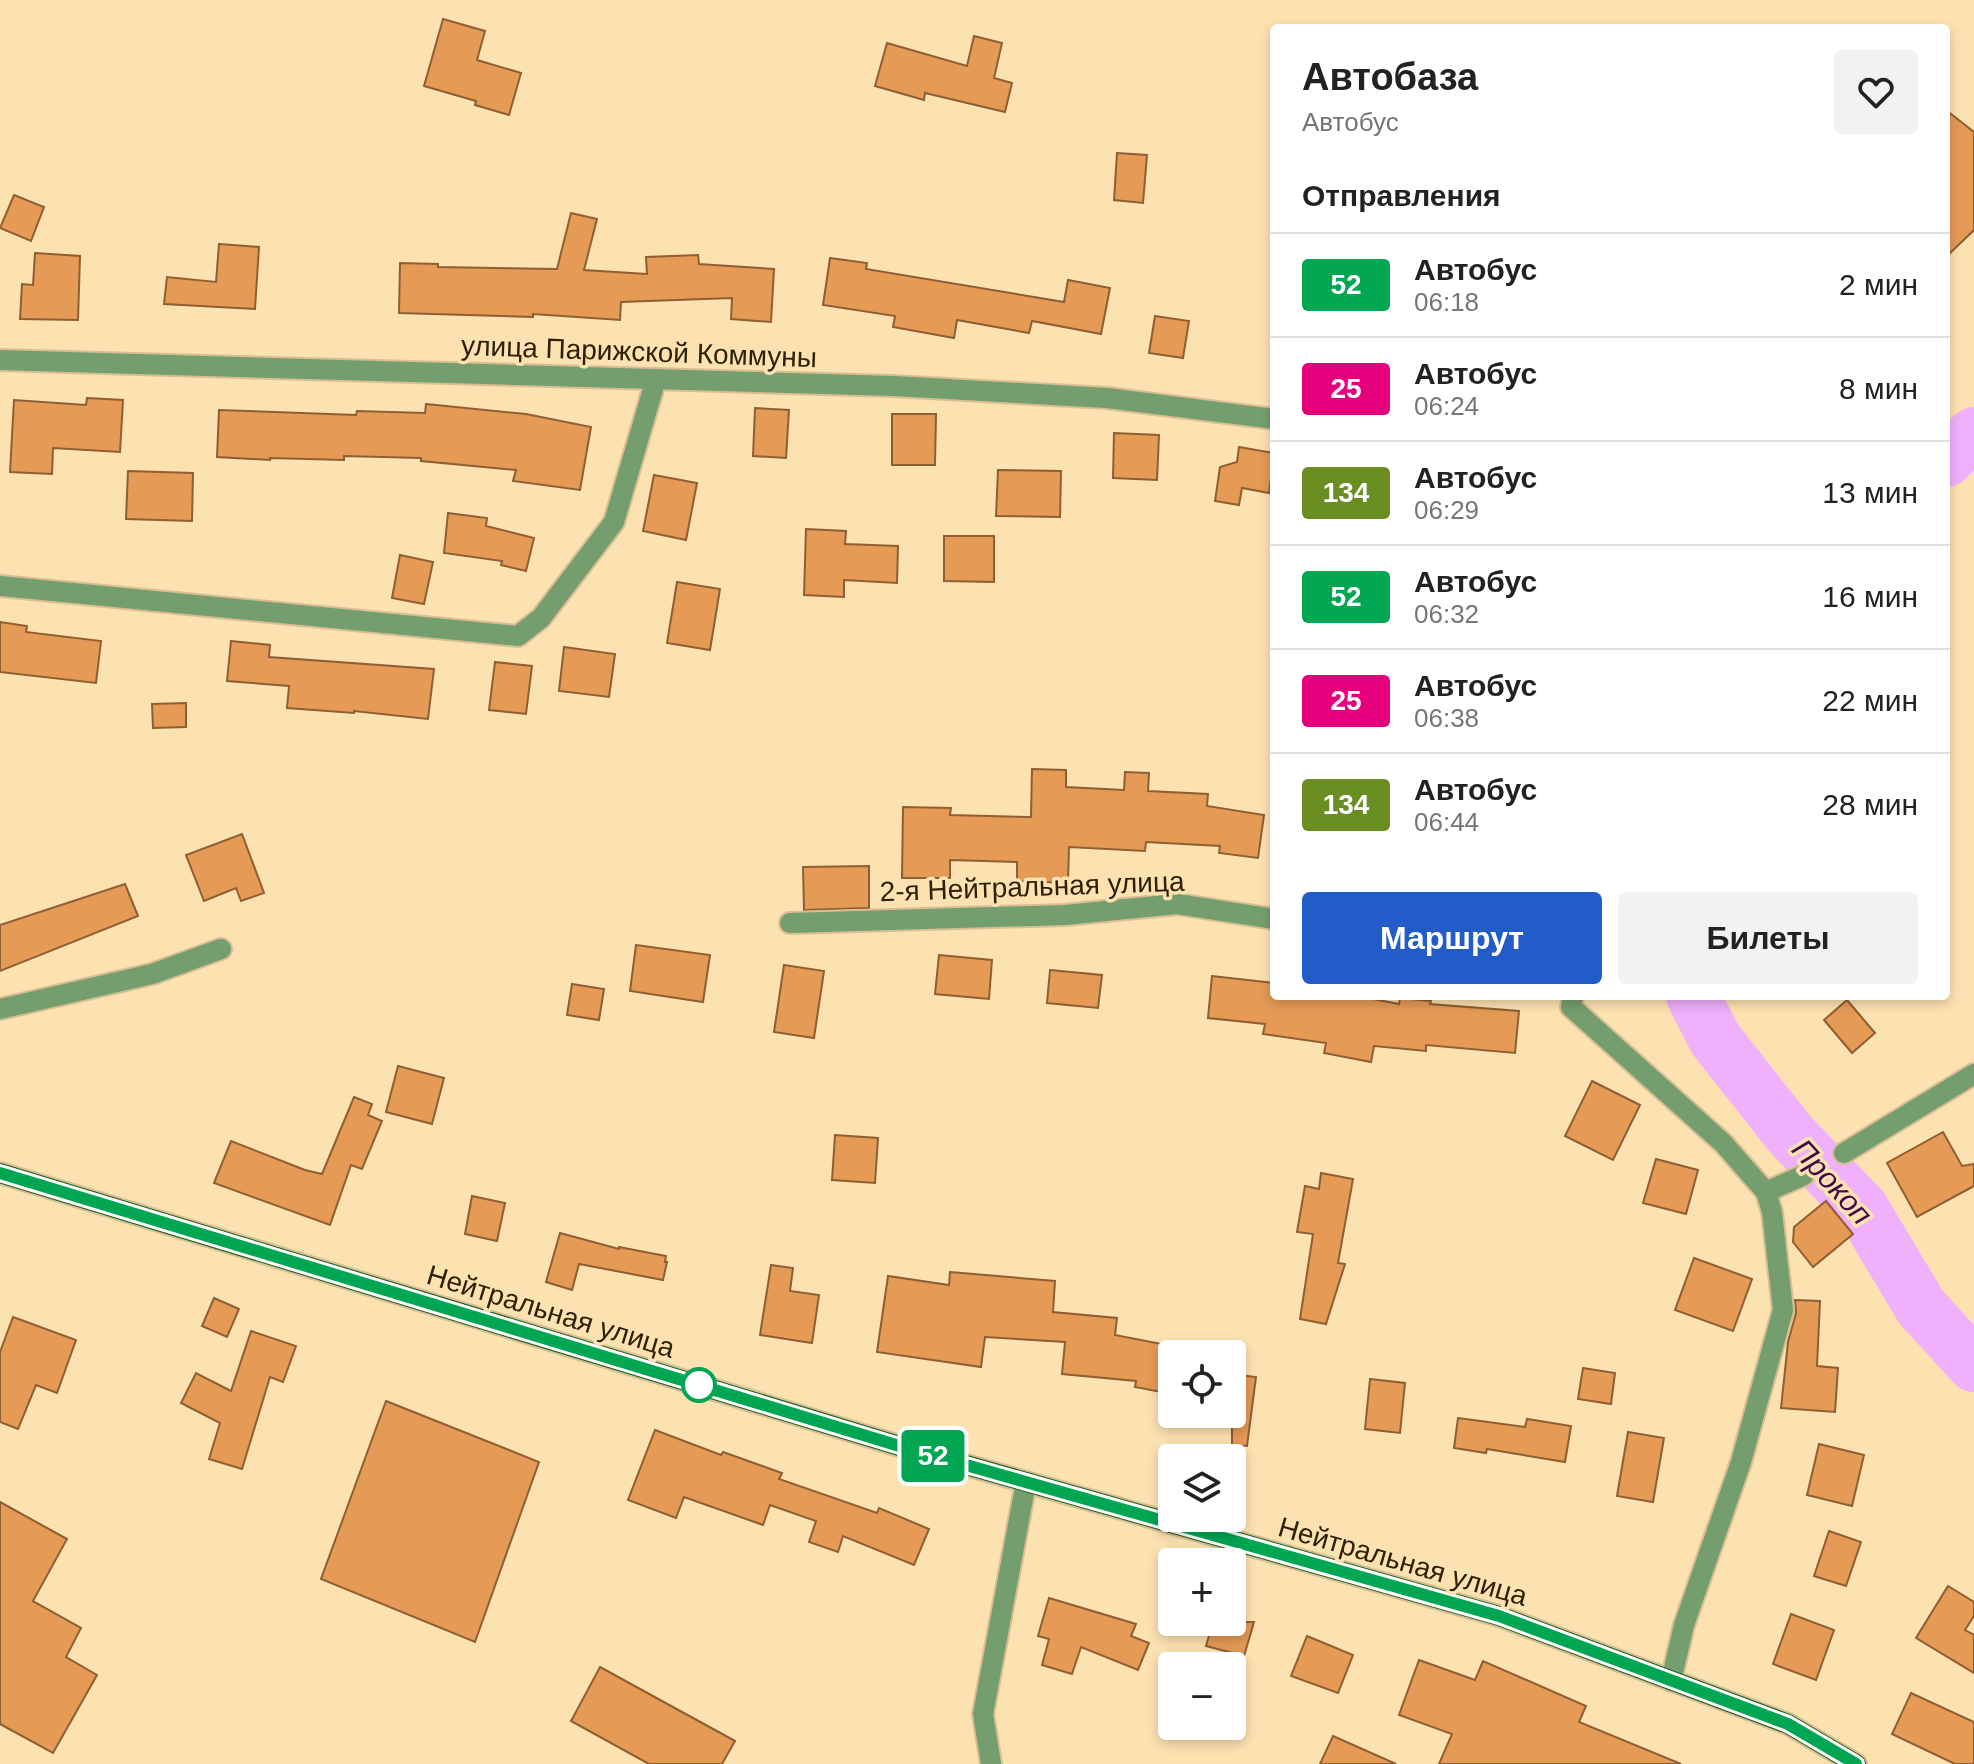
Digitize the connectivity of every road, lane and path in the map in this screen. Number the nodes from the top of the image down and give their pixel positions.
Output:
1 (0, 360) edge
2 (656, 379) junction
3 (1270, 418) edge
4 (0, 586) edge
5 (1270, 918) edge
6 (790, 923) dead end
7 (221, 949) dead end
8 (1567, 1000) edge
9 (0, 1009) edge
10 (1974, 1074) edge
11 (1844, 1153) dead end
12 (0, 1173) edge
13 (1804, 1175) dead end
14 (1766, 1192) junction
15 (1026, 1482) junction
16 (1671, 1681) junction
17 (991, 1764) edge
18 (1856, 1764) edge

1 - 2 street, улица Парижской Коммуны
2 - 3 street, улица Парижской Коммуны
2 - 4 street
5 - 6 street, 2-я Нейтральная улица
7 - 9 street
8 - 14 street
10 - 11 street
12 - 15 main road, Нейтральная улица
13 - 14 street
14 - 16 street
15 - 16 main road, Нейтральная улица
15 - 17 street
16 - 18 main road, Нейтральная улица

